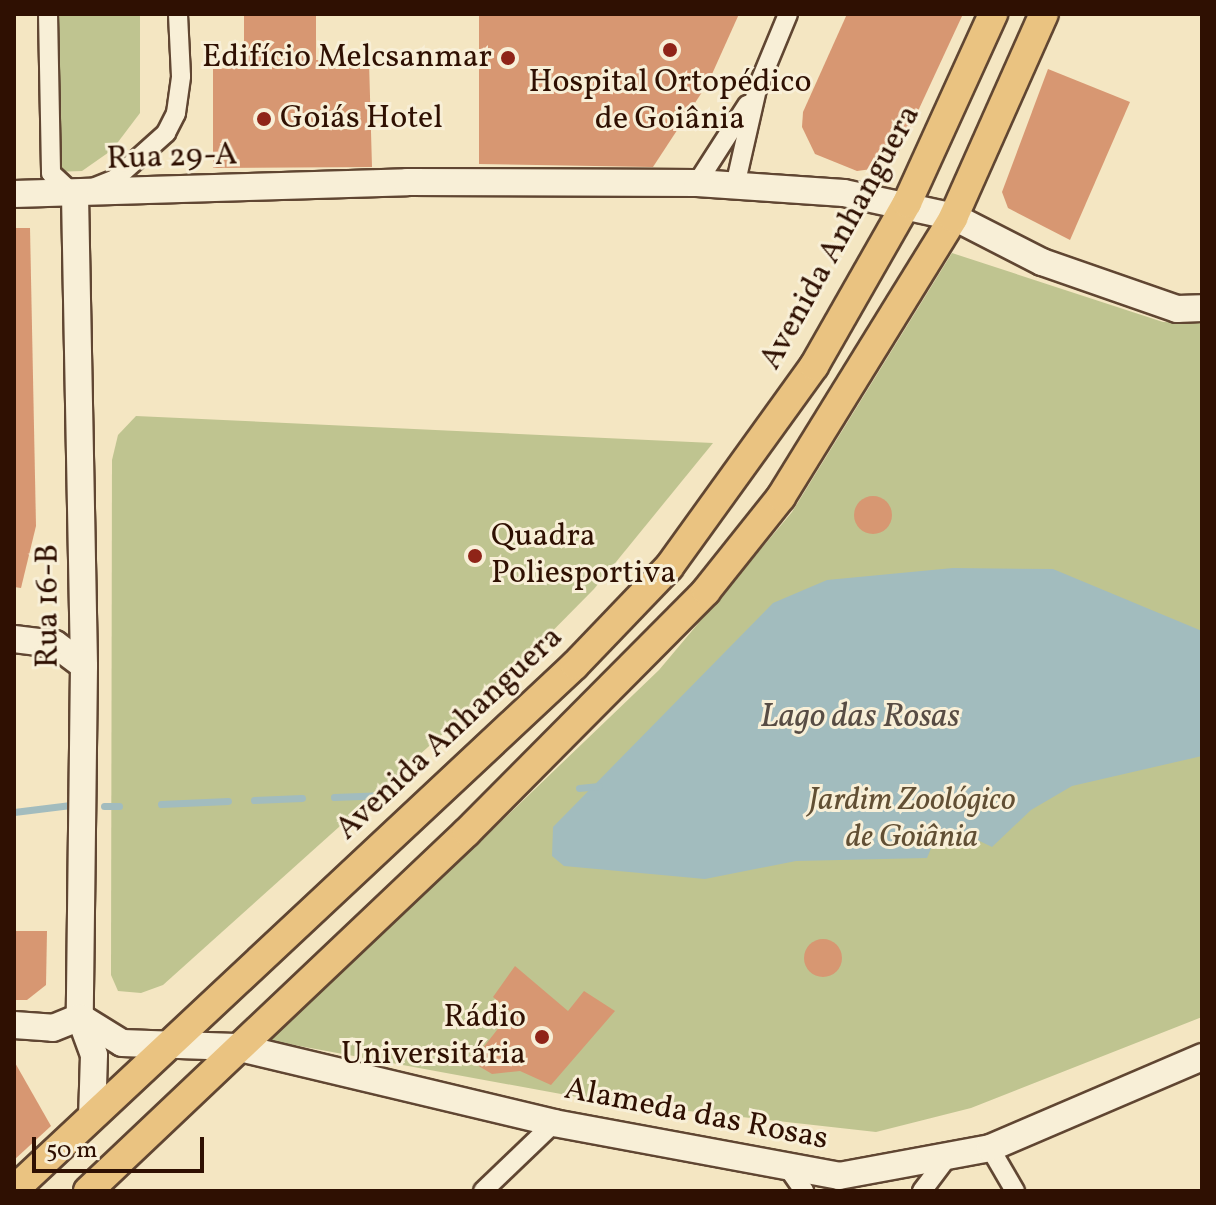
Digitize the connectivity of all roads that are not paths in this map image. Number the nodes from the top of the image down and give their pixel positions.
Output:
1 (48, 14) edge
2 (178, 14) edge
3 (788, 14) edge
4 (993, 14) edge
5 (1044, 14) edge
6 (757, 89) junction
7 (697, 183) junction
8 (735, 186) junction
9 (14, 194) edge
10 (75, 195) junction
11 (907, 203) junction
12 (954, 217) junction
13 (1202, 308) edge
14 (14, 639) edge
15 (84, 666) junction
16 (80, 1017) junction
17 (14, 1025) edge
18 (166, 1045) junction
19 (236, 1047) junction
20 (1202, 1057) edge
21 (92, 1117) junction
22 (554, 1123) junction
23 (990, 1148) junction
24 (946, 1159) junction
25 (786, 1165) junction
26 (14, 1190) edge
27 (88, 1191) edge
28 (483, 1191) edge
29 (804, 1191) edge
30 (922, 1191) edge
31 (1015, 1191) edge

1 - 10 street
2 - 10 street
3 - 6 street
4 - 11 main road, Avenida Anhanguera
5 - 12 main road
6 - 7 street
6 - 8 street
7 - 8 street, Rua 29-A
7 - 10 street, Rua 29-A
8 - 11 street, Rua 29-A
9 - 10 street, Rua 29-A
10 - 15 street, Rua 16-B
11 - 12 street
11 - 18 main road, Avenida Anhanguera
12 - 13 street
12 - 19 main road
14 - 15 street
15 - 16 street, Rua 16-B
16 - 17 street
16 - 18 street
16 - 21 street, Rua 16-B
18 - 19 street, Alameda das Rosas
18 - 21 main road, Avenida Anhanguera
19 - 22 street, Alameda das Rosas
19 - 27 main road
20 - 23 street, Alameda das Rosas
21 - 26 main road, Avenida Anhanguera
22 - 25 street, Alameda das Rosas
22 - 28 street
23 - 24 street, Alameda das Rosas
23 - 31 street
24 - 25 street, Alameda das Rosas
24 - 30 street
25 - 29 street

